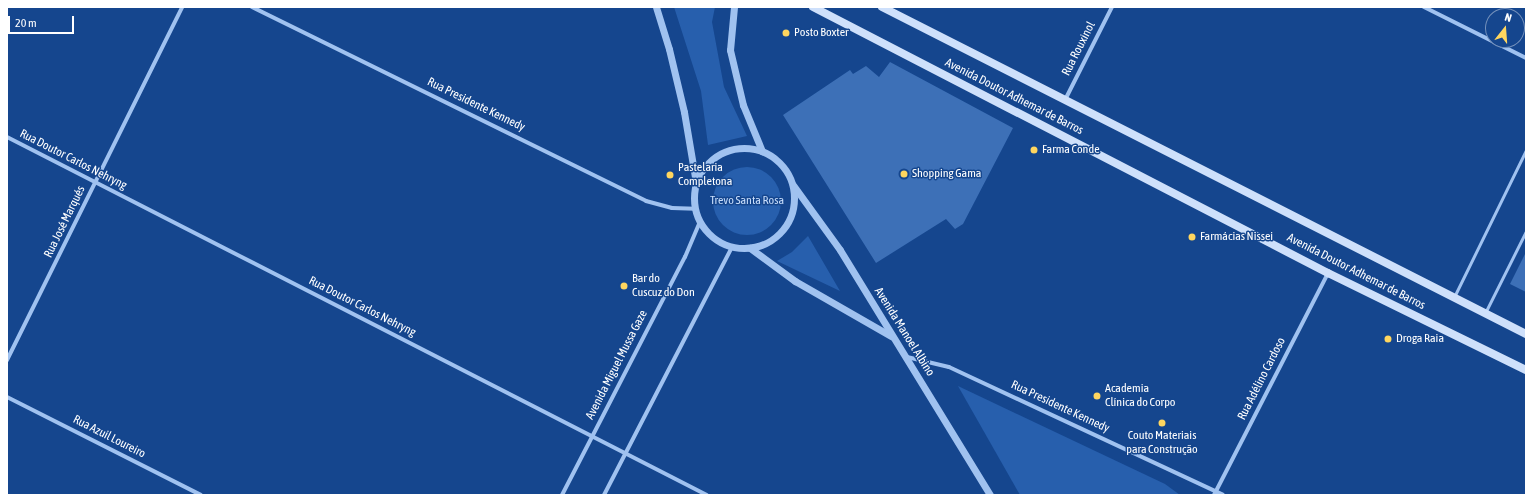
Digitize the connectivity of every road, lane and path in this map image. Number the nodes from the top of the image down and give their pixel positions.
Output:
1 (182, 7) edge
2 (252, 7) edge
3 (656, 7) edge
4 (734, 7) edge
5 (813, 7) edge
6 (882, 7) edge
7 (1112, 7) edge
8 (1424, 7) edge
9 (1526, 58) edge
10 (1065, 100) junction
11 (7, 137) edge
12 (1526, 150) edge
13 (762, 151) junction
14 (96, 182) junction
15 (696, 183) junction
16 (793, 185) junction
17 (695, 209) junction
18 (700, 222) junction
19 (1526, 230) edge
20 (732, 247) junction
21 (750, 248) junction
22 (1328, 273) junction
23 (1454, 297) junction
24 (1485, 313) junction
25 (1526, 334) edge
26 (892, 337) junction
27 (907, 357) junction
28 (7, 360) edge
29 (1526, 370) edge
30 (7, 397) edge
31 (593, 436) junction
32 (625, 454) junction
33 (1215, 493) edge
34 (201, 495) edge
35 (562, 495) edge
36 (604, 495) edge
37 (707, 495) edge
38 (990, 495) edge
39 (1223, 495) edge

1 - 14 street, Rua José Marqués
2 - 17 street, Rua Presidente Kennedy
3 - 15 street
4 - 13 street
5 - 22 main road, Avenida Doutor Adhemar de Barros
6 - 10 main road, Avenida Doutor Adhemar de Barros
7 - 10 street, Rua Rouxinol
8 - 9 street
10 - 23 main road, Avenida Doutor Adhemar de Barros
11 - 14 street, Rua Doutor Carlos Nehryng
12 - 23 lane
13 - 15 street
13 - 16 street
14 - 28 street, Rua José Marqués
14 - 31 street, Rua Doutor Carlos Nehryng
15 - 17 street
16 - 21 street
16 - 26 street, Avenida Manoel Albino
17 - 18 street
18 - 20 street
18 - 31 street, Avenida Miguel Mussa Gaze
19 - 24 lane
20 - 21 street
20 - 32 street
21 - 26 street
22 - 29 main road, Avenida Doutor Adhemar de Barros
22 - 33 street, Rua Adélino Cardoso
23 - 24 main road, Avenida Doutor Adhemar de Barros
24 - 25 main road, Avenida Doutor Adhemar de Barros
26 - 27 street, Avenida Manoel Albino
27 - 33 street, Rua Presidente Kennedy
27 - 38 street, Avenida Manoel Albino
30 - 34 street, Rua Azuil Loureiro
31 - 32 street, Rua Doutor Carlos Nehryng
31 - 35 street, Avenida Miguel Mussa Gaze
32 - 36 street
32 - 37 street, Rua Doutor Carlos Nehryng
33 - 39 street, Rua Presidente Kennedy

